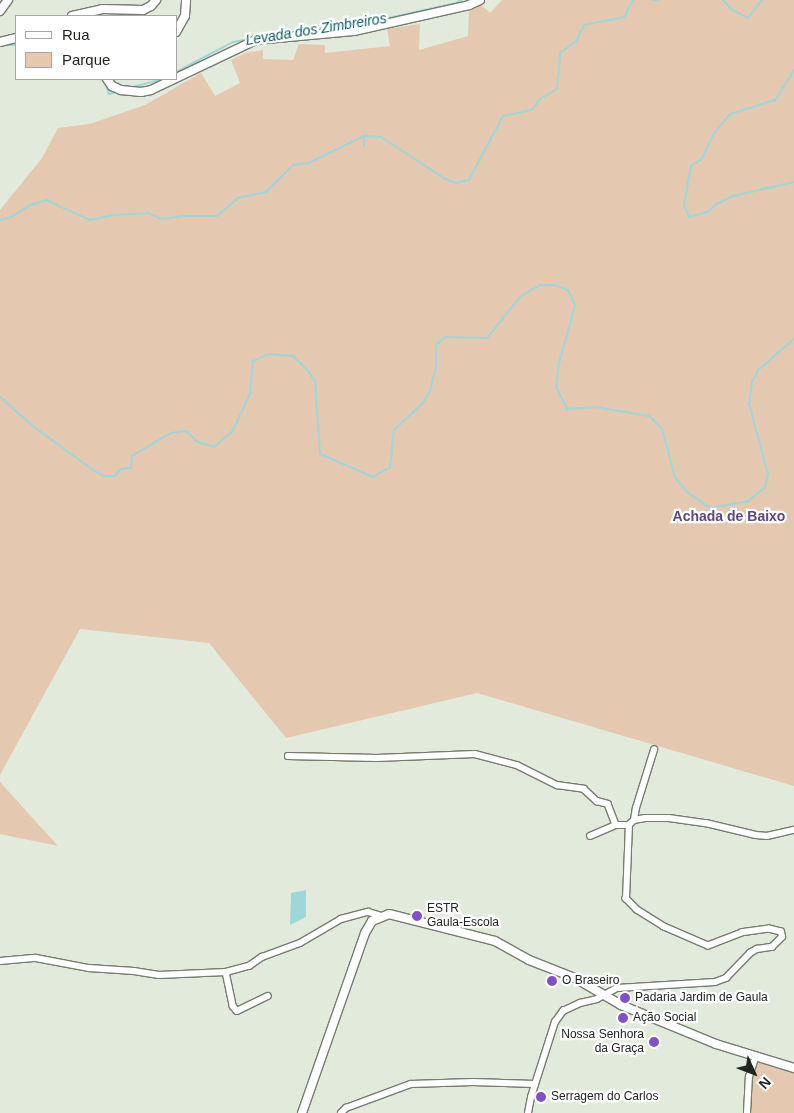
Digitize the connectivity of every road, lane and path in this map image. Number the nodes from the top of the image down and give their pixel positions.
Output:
1 (8, 0) edge
2 (156, 0) edge
3 (186, 0) edge
4 (480, 0) edge
5 (0, 11) edge
6 (76, 15) edge
7 (178, 29) edge
8 (15, 38) edge
9 (0, 42) edge
10 (178, 77) edge
11 (108, 80) edge
12 (172, 80) edge
13 (654, 750) dead end
14 (288, 756) dead end
15 (632, 822) junction
16 (616, 825) junction
17 (794, 830) edge
18 (590, 836) dead end
19 (382, 916) junction
20 (0, 961) edge
21 (226, 972) junction
22 (602, 995) junction
23 (268, 996) dead end
24 (756, 1056) junction
25 (794, 1068) edge
26 (535, 1084) junction
27 (302, 1113) edge
28 (341, 1113) edge
29 (528, 1113) edge
30 (747, 1113) edge

1 - 5 main road
2 - 6 main road
3 - 7 main road
4 - 10 main road
8 - 9 main road
11 - 12 main road
13 - 15 street
14 - 16 street
15 - 16 street
15 - 17 street
15 - 22 street
16 - 18 street
19 - 21 street
19 - 22 main road
19 - 27 main road
20 - 21 street
21 - 23 street
22 - 24 main road
22 - 26 street
24 - 25 main road
24 - 30 street
26 - 28 street
26 - 29 street

